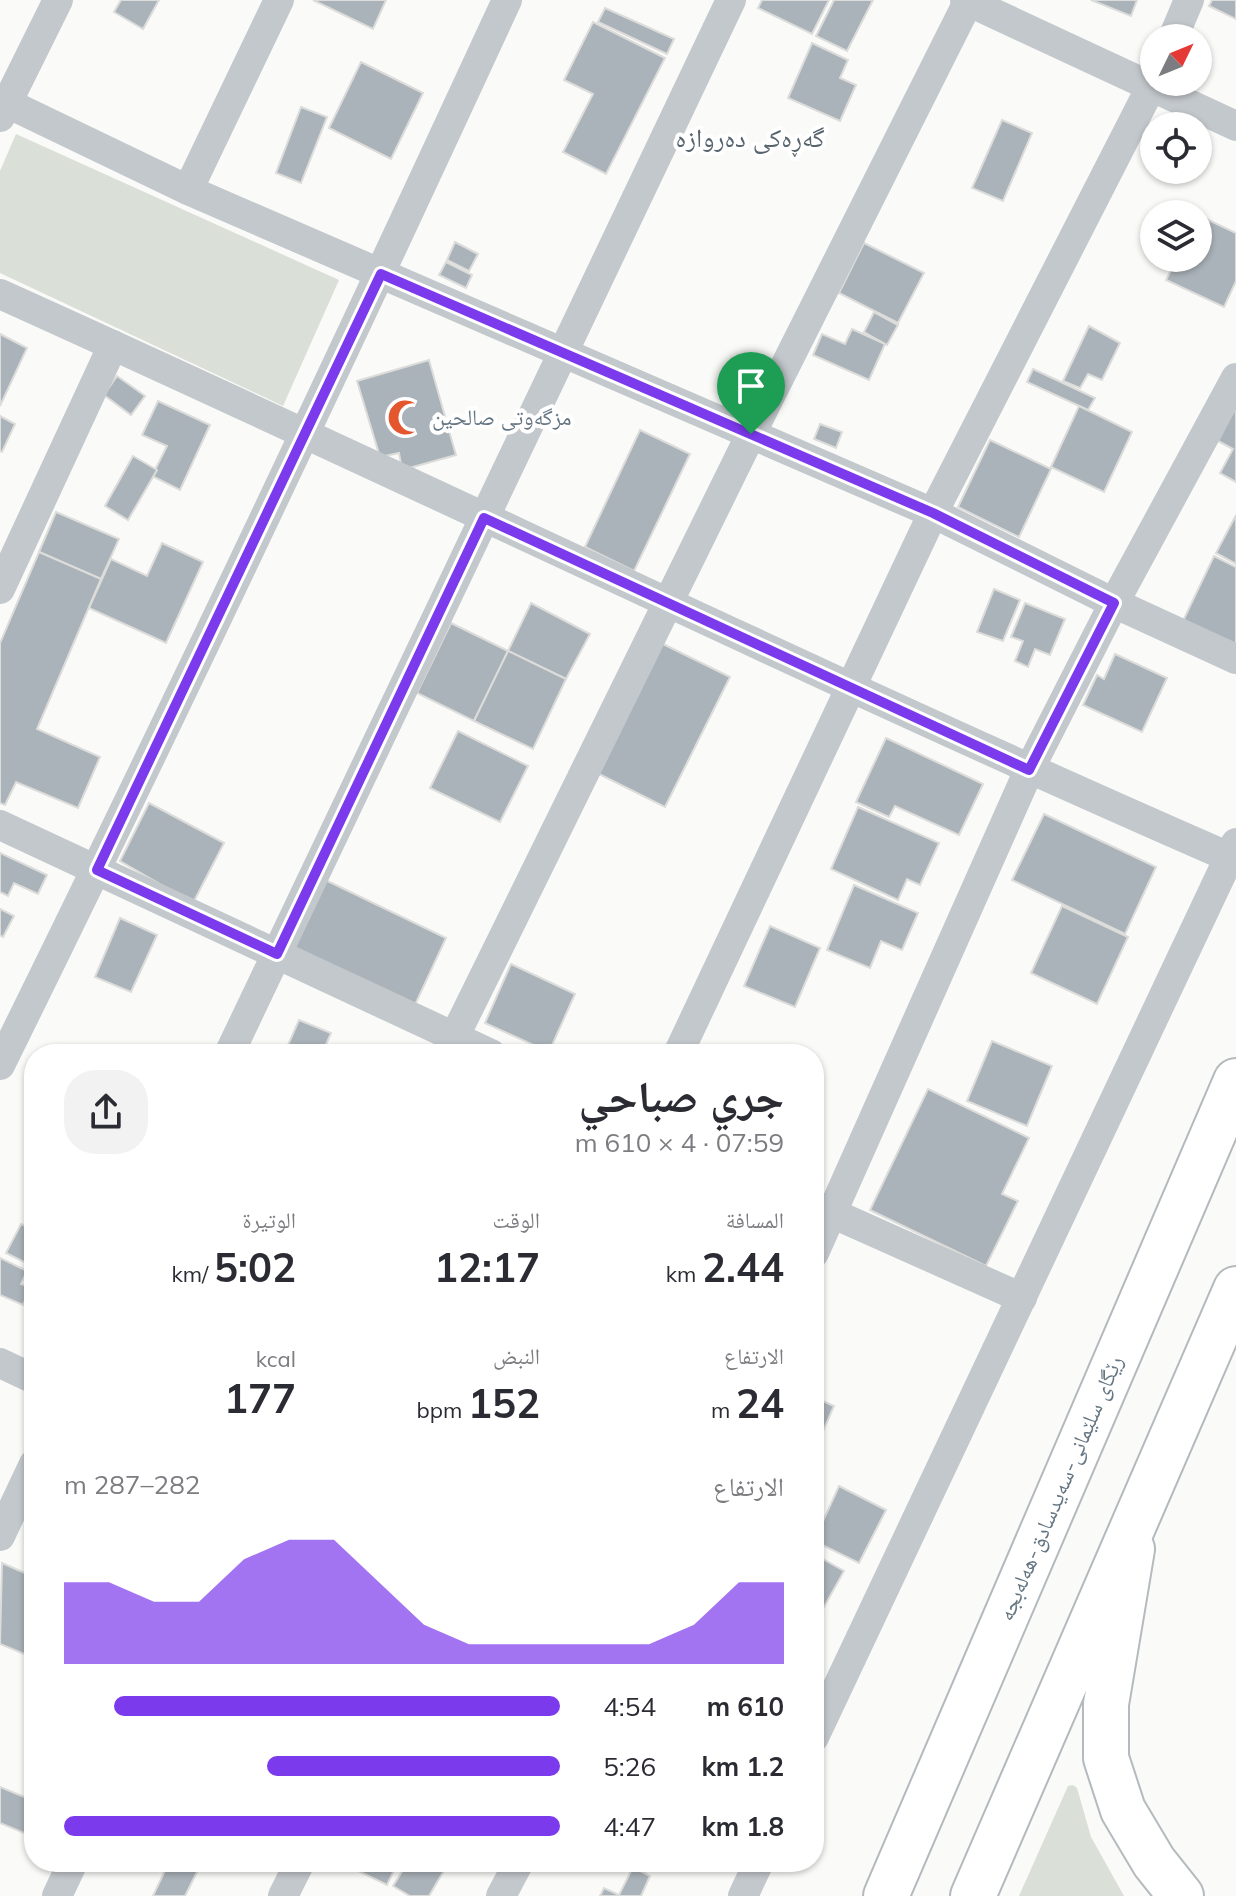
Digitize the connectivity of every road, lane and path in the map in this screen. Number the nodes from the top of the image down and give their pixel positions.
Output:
1 (58, 0) edge
2 (279, 0) edge
3 (507, 0) edge
4 (731, 0) edge
5 (1189, 0) edge
6 (967, 1) edge
7 (1179, 24) edge
8 (1140, 77) edge
9 (1146, 96) edge
10 (1178, 96) edge
11 (4, 110) edge
12 (1236, 126) edge
13 (188, 190) junction
14 (381, 274) junction
15 (0, 294) edge
16 (113, 345) junction
17 (563, 352) junction
18 (1236, 378) edge
19 (303, 433) junction
20 (751, 434) junction
21 (933, 513) junction
22 (484, 518) junction
23 (0, 589) edge
24 (669, 603) junction
25 (1114, 603) junction
26 (1236, 659) edge
27 (851, 688) junction
28 (1029, 770) junction
29 (0, 825) edge
30 (1233, 850) edge
31 (97, 870) junction
32 (277, 954) junction
33 (234, 1044) edge
34 (448, 1044) edge
35 (450, 1044) edge
36 (683, 1044) edge
37 (0, 1065) edge
38 (1231, 1108) edge
39 (824, 1207) edge
40 (824, 1209) edge
41 (1236, 1289) edge
42 (1022, 1298) junction
43 (0, 1363) edge
44 (24, 1374) edge
45 (24, 1485) edge
46 (1138, 1511) junction
47 (0, 1536) edge
48 (824, 1716) edge
49 (68, 1872) edge
50 (295, 1872) edge
51 (514, 1872) edge
52 (754, 1872) edge
53 (57, 1896) edge
54 (283, 1896) edge
55 (501, 1896) edge
56 (743, 1896) edge
57 (886, 1896) edge
58 (973, 1896) edge
59 (1181, 1896) edge

1 - 11 street
2 - 13 street
3 - 14 street
4 - 17 street
5 - 7 street
6 - 8 street
6 - 20 street
9 - 21 street
10 - 12 street
11 - 13 street
13 - 14 street
14 - 17 street
14 - 19 street
15 - 16 street
16 - 19 street
16 - 23 street
17 - 20 street
17 - 22 street
18 - 25 street
19 - 22 street
19 - 31 street
20 - 21 street
20 - 24 street
21 - 25 street
21 - 27 street
22 - 24 street
22 - 32 street
24 - 27 street
24 - 35 street
25 - 26 street
25 - 28 street
27 - 28 street
27 - 36 street
28 - 30 street
28 - 39 street
29 - 31 street
30 - 42 street
31 - 32 street
31 - 37 street
32 - 33 street
32 - 34 street
38 - 57 main road, رێگای سلێمانی-سەیدسادق-هەلەبجە
40 - 42 street
41 - 46 main road
42 - 48 street
43 - 44 street
45 - 47 street
46 - 58 main road
46 - 59 main road
49 - 53 street
50 - 54 street
51 - 55 street
52 - 56 street

